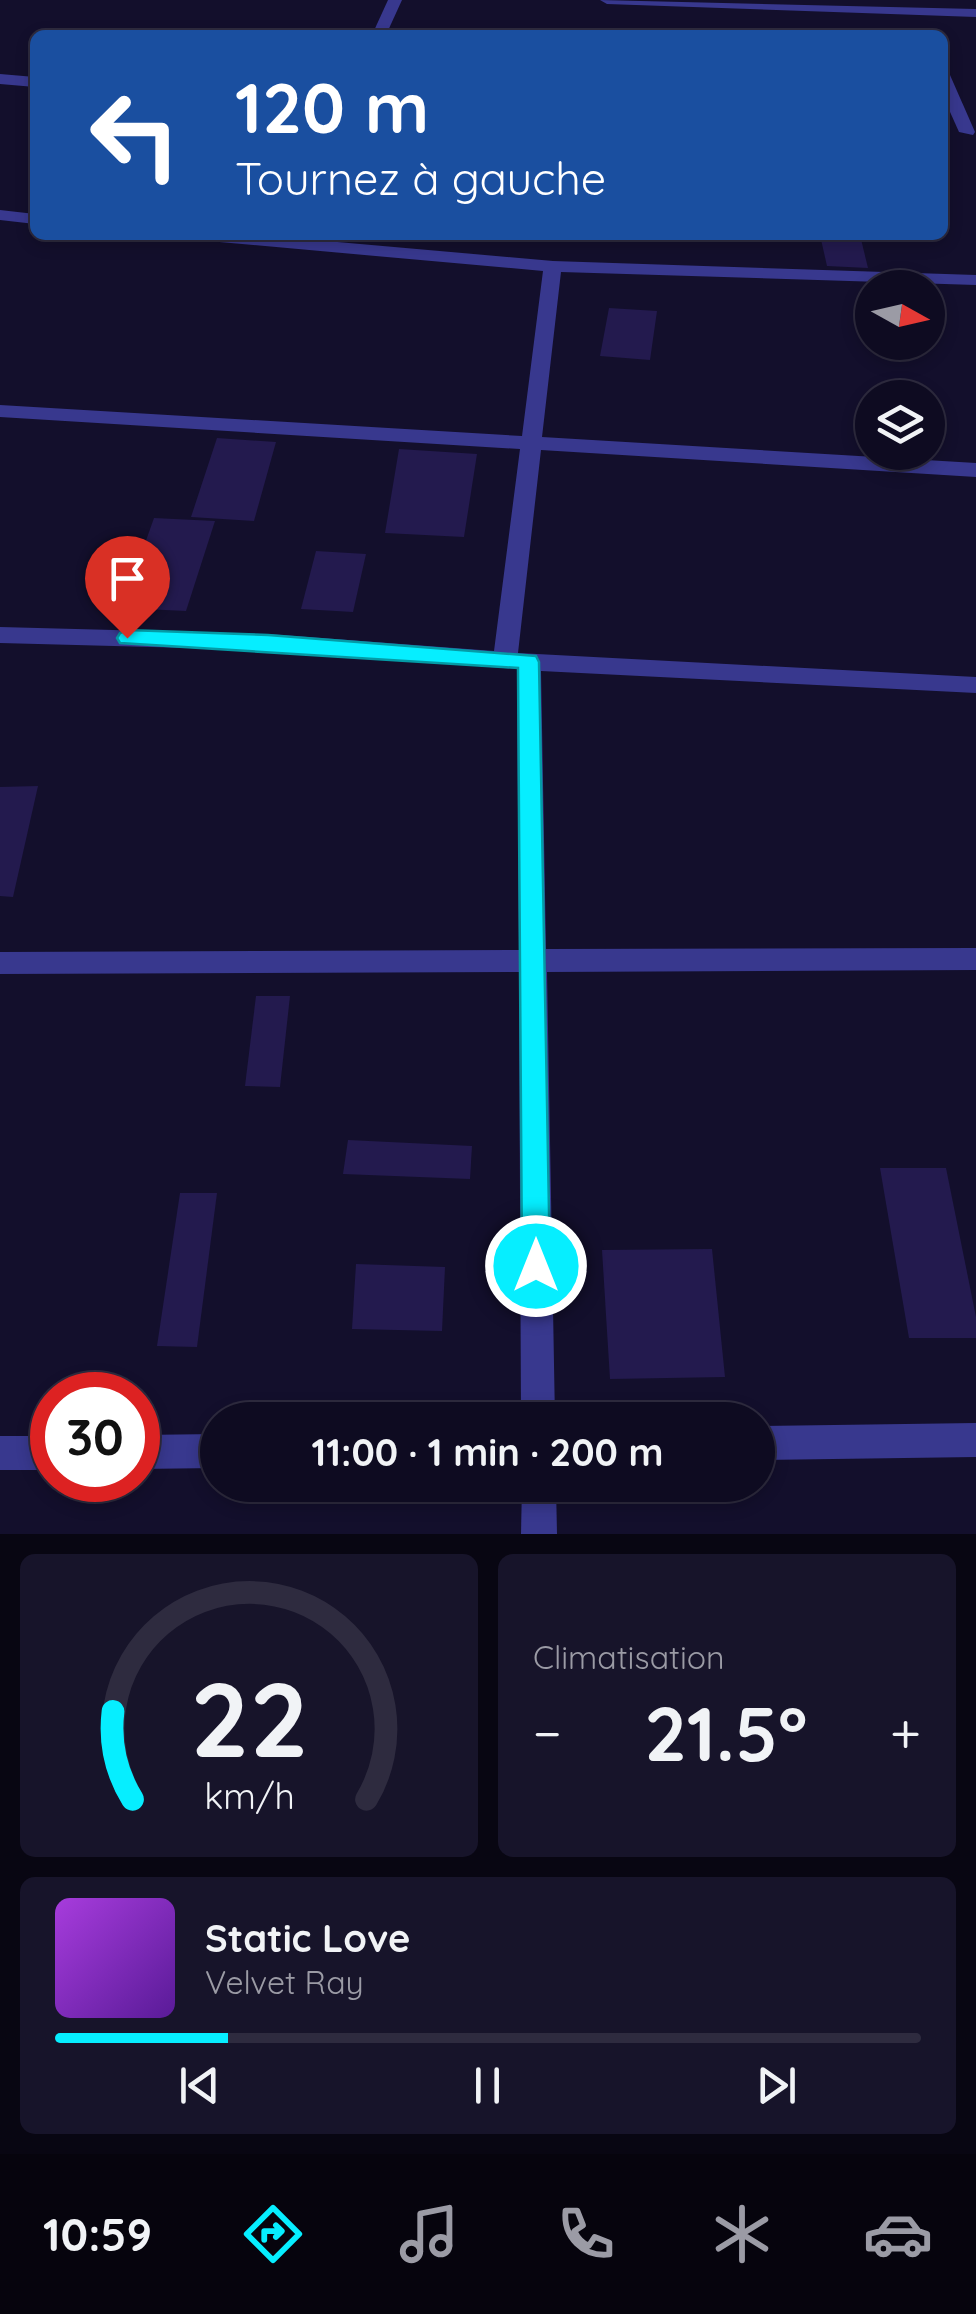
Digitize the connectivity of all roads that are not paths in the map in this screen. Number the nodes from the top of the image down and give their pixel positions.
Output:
1 (395, 0) edge
2 (607, 0) edge
3 (642, 1) edge
4 (915, 11) edge
5 (976, 13) edge
6 (381, 30) edge
7 (0, 79) edge
8 (30, 82) edge
9 (948, 86) edge
10 (972, 132) edge
11 (0, 215) edge
12 (30, 218) edge
13 (301, 240) edge
14 (553, 266) junction
15 (976, 280) edge
16 (0, 411) edge
17 (532, 442) junction
18 (976, 470) edge
19 (0, 634) edge
20 (517, 661) junction
21 (976, 685) edge
22 (976, 959) edge
23 (532, 960) junction
24 (0, 963) edge
25 (538, 1402) edge
26 (976, 1440) edge
27 (775, 1444) edge
28 (200, 1451) edge
29 (160, 1452) edge
30 (30, 1453) edge
31 (0, 1454) edge
32 (539, 1502) edge
33 (539, 1534) edge

1 - 6 street
2 - 3 street
3 - 4 street
4 - 5 street
7 - 8 street
9 - 10 street
11 - 12 street
13 - 14 street
14 - 15 street
14 - 17 street
16 - 17 street
17 - 18 street
17 - 20 street
19 - 20 street
20 - 21 street
20 - 23 street
22 - 23 street
23 - 24 street
23 - 25 street
26 - 27 street
28 - 29 street
30 - 31 street
32 - 33 street

